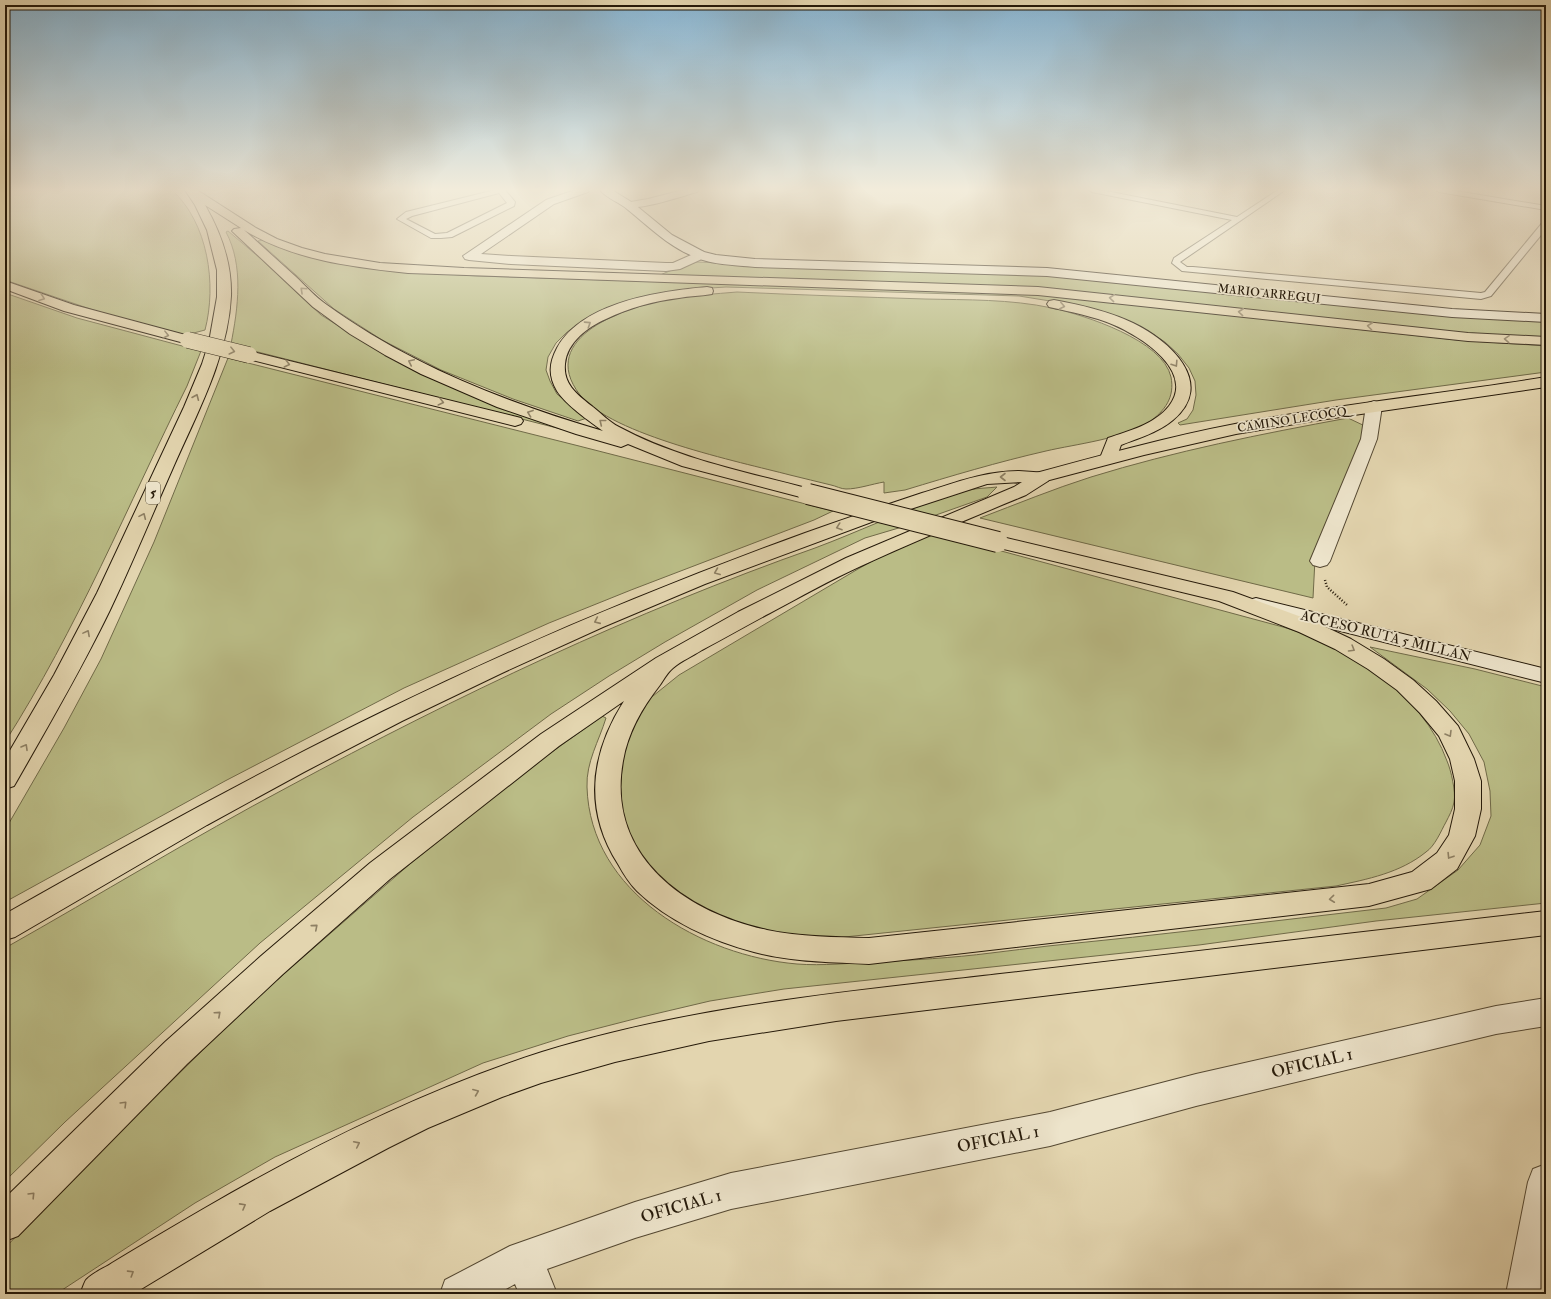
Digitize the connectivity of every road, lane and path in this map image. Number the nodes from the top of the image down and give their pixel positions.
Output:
1 (219, 251) edge
2 (261, 251) edge
3 (300, 251) edge
4 (477, 251) edge
5 (691, 251) edge
6 (1191, 251) edge
7 (1524, 251) edge
8 (700, 255) junction
9 (5, 285) edge
10 (1546, 318) edge
11 (1546, 341) edge
12 (1546, 382) edge
13 (1374, 406) junction
14 (1109, 458) junction
15 (688, 462) junction
16 (1042, 477) junction
17 (1320, 561) joint
18 (1226, 596) junction
19 (1348, 627) junction
20 (664, 663) junction
21 (1546, 676) edge
22 (5, 780) edge
23 (1546, 923) edge
24 (5, 928) edge
25 (1546, 1012) edge
26 (1546, 1182) edge
27 (5, 1223) edge
28 (523, 1259) junction
29 (99, 1294) edge
30 (459, 1294) edge
31 (538, 1294) edge
32 (1525, 1294) edge

22 -> 1 main road, 5
15 -> 2 main road
11 -> 3 main road
4 - 8 street
5 - 8 street, MARIO ARREGUI
6 - 7 lane
8 - 10 street, MARIO ARREGUI
9 -> 15 main road, bridge
12 - 13 main road, CAMINO LECOCQ
13 - 14 main road, CAMINO LECOCQ
13 - 17 street
15 -> 14 main road
14 - 16 main road, CAMINO LECOCQ
15 - 18 main road, bridge
16 - 20 main road
16 -> 24 main road
17 - 19 path
18 - 19 street, ACCESO RUTA 5 MILLÁN
18 -> 20 main road
19 - 21 street, ACCESO RUTA 5 MILLÁN
27 -> 20 main road
29 -> 23 main road
25 - 28 street, OFICIAL 1
26 - 32 street
28 - 30 street, OFICIAL 1
28 - 31 street

